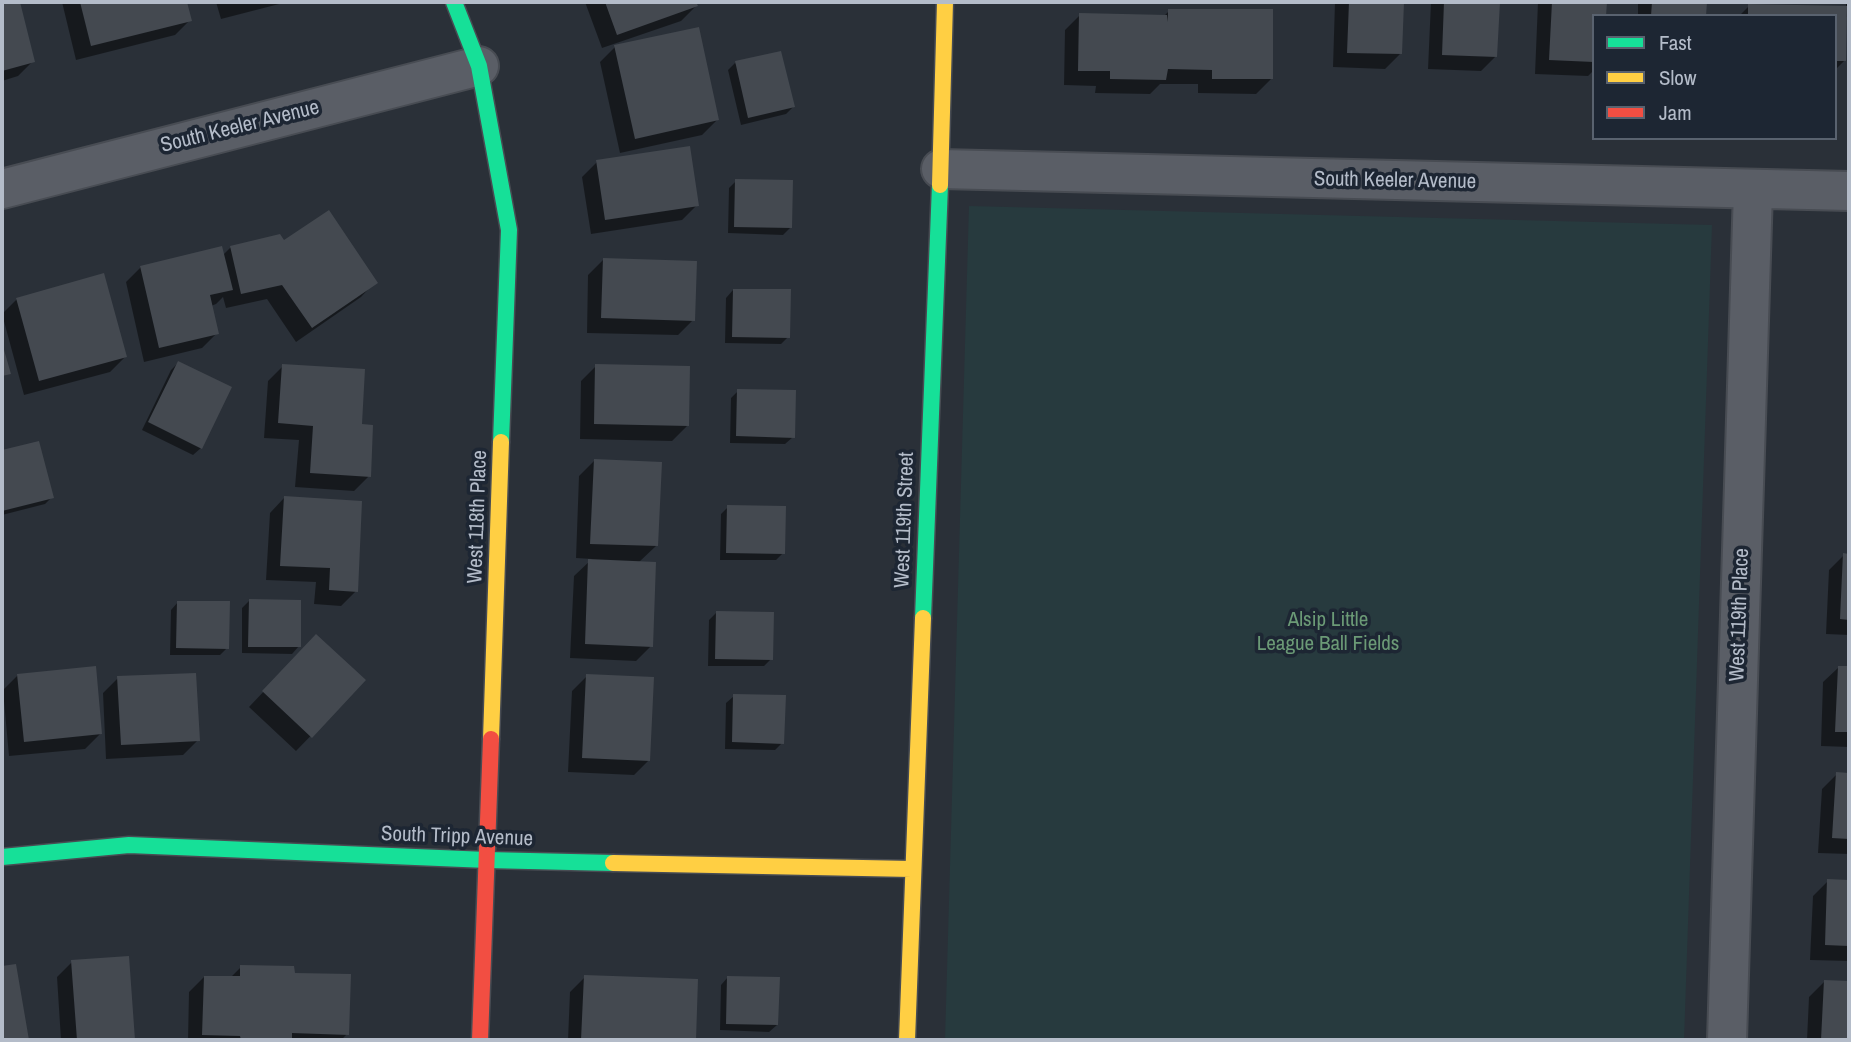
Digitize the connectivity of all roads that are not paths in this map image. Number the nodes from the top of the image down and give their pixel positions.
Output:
1 (454, 2) edge
2 (945, 2) edge
3 (479, 66) junction
4 (941, 169) junction
5 (2, 188) edge
6 (1753, 190) junction
7 (1849, 191) edge
8 (2, 858) edge
9 (487, 860) junction
10 (912, 869) junction
11 (480, 1040) edge
12 (907, 1040) edge
13 (1727, 1040) edge

1 - 3 street, West 118th Place
2 - 4 street, West 119th Street
3 - 5 street, South Keeler Avenue
3 - 9 street, West 118th Place
4 - 6 street, South Keeler Avenue
4 - 10 street, West 119th Street
6 - 7 street, South Keeler Avenue
6 - 13 street, West 119th Place
8 - 9 street, South Tripp Avenue
9 - 10 street, South Tripp Avenue
9 - 11 street, West 118th Place
10 - 12 street, West 119th Street

